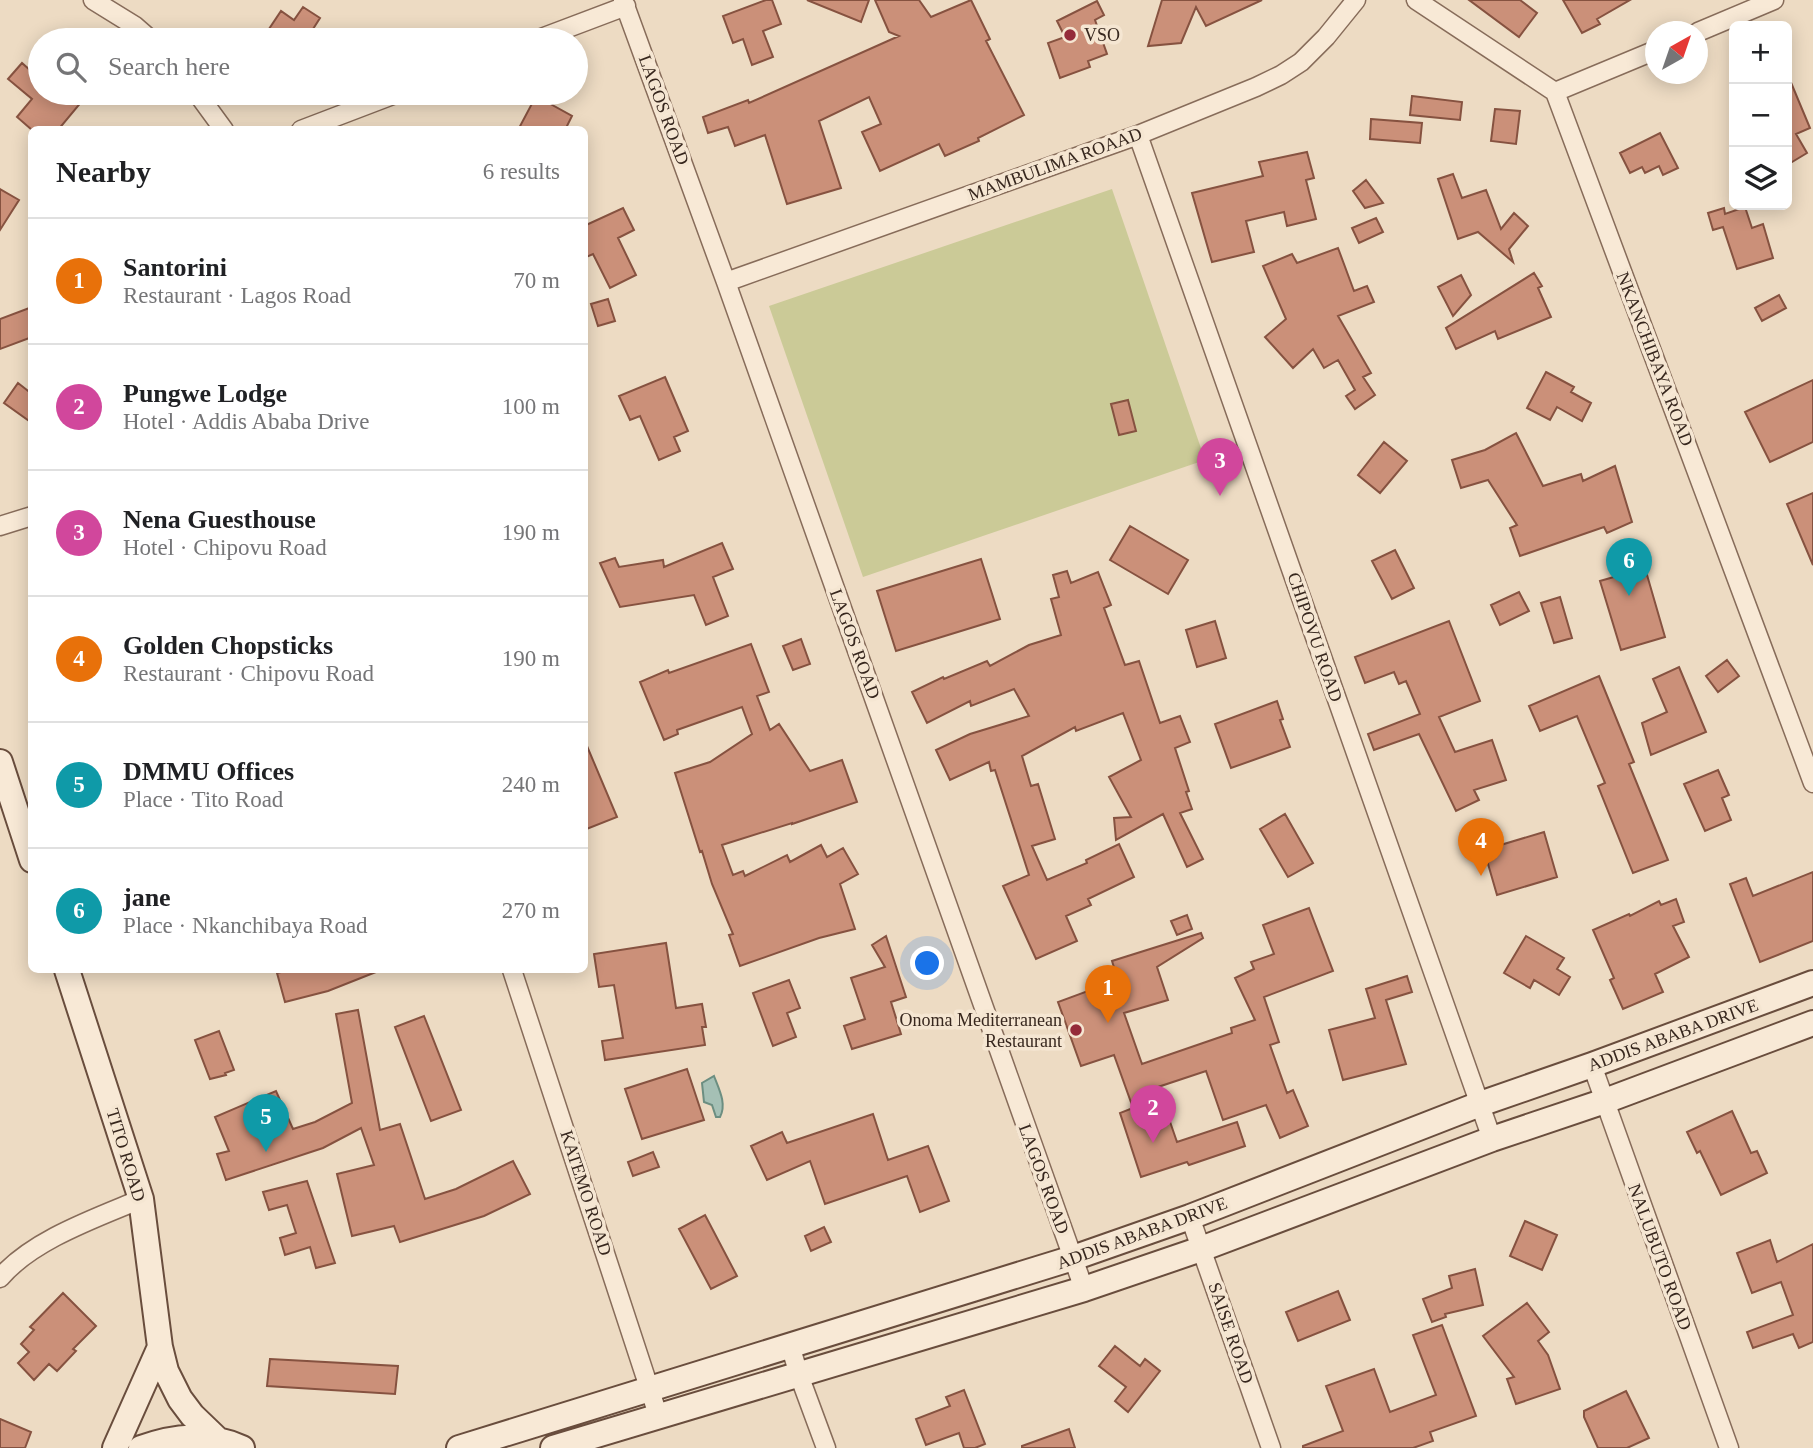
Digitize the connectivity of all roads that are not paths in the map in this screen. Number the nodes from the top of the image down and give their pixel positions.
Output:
1 (93, 0) edge
2 (1356, 0) edge
3 (1416, 0) edge
4 (1774, 0) edge
5 (625, 3) edge
6 (137, 28) edge
7 (565, 28) edge
8 (1708, 28) edge
9 (1645, 55) edge
10 (1555, 92) junction
11 (206, 105) edge
12 (367, 105) edge
13 (221, 126) edge
14 (311, 126) edge
15 (1138, 135) junction
16 (726, 282) junction
17 (28, 517) edge
18 (0, 526) edge
19 (0, 762) edge
20 (1813, 783) edge
21 (28, 848) edge
22 (68, 973) edge
23 (513, 973) edge
24 (1813, 983) edge
25 (1813, 1023) edge
26 (1592, 1065) junction
27 (1605, 1101) junction
28 (1480, 1104) junction
29 (1492, 1139) junction
30 (141, 1199) junction
31 (1190, 1217) junction
32 (1201, 1249) junction
33 (1073, 1258) junction
34 (0, 1278) edge
35 (1084, 1289) junction
36 (790, 1345) junction
37 (160, 1347) junction
38 (799, 1376) junction
39 (652, 1390) junction
40 (659, 1418) junction
41 (217, 1439) junction
42 (115, 1448) edge
43 (141, 1448) edge
44 (242, 1448) edge
45 (459, 1448) edge
46 (553, 1448) edge
47 (825, 1448) edge
48 (1271, 1448) edge
49 (1729, 1448) edge

1 - 6 street
2 - 15 street, MAMBULIMA ROAAD
3 - 10 street
4 - 8 street
5 - 7 street
5 - 16 street, LAGOS ROAD
9 - 10 street
10 - 20 street, NKANCHIBAYA ROAD
11 - 13 street
12 - 14 street
15 - 16 street, MAMBULIMA ROAAD
15 - 28 street, CHIPOVU ROAD
16 - 33 street, LAGOS ROAD
17 - 18 street
19 - 21 main road
22 - 30 main road, TITO ROAD
23 - 39 street, KATEMO ROAD
24 - 26 main road, ADDIS ABABA DRIVE
25 - 27 main road, ADDIS ABABA DRIVE
26 - 27 street, NALUBUTO ROAD
26 - 28 main road, ADDIS ABABA DRIVE
27 - 29 main road, ADDIS ABABA DRIVE
27 - 49 street, NALUBUTO ROAD
28 - 29 street, CHIPOVU ROAD
28 - 31 main road, ADDIS ABABA DRIVE
29 - 32 main road, ADDIS ABABA DRIVE
30 - 34 street
30 - 37 main road, TITO ROAD
31 - 32 street, SAISE ROAD
31 - 33 main road, ADDIS ABABA DRIVE
32 - 35 main road, ADDIS ABABA DRIVE
32 - 48 street, SAISE ROAD
33 - 35 street, LAGOS ROAD
33 - 36 main road, ADDIS ABABA DRIVE
35 - 38 main road, ADDIS ABABA DRIVE
36 - 38 street
36 - 39 main road, ADDIS ABABA DRIVE
37 - 41 main road, TITO ROAD
37 - 42 main road
38 - 40 main road, ADDIS ABABA DRIVE
38 - 47 street
39 - 40 street, KATEMO ROAD
39 - 45 main road, ADDIS ABABA DRIVE
40 - 46 main road, ADDIS ABABA DRIVE
41 - 43 main road
41 - 44 main road

